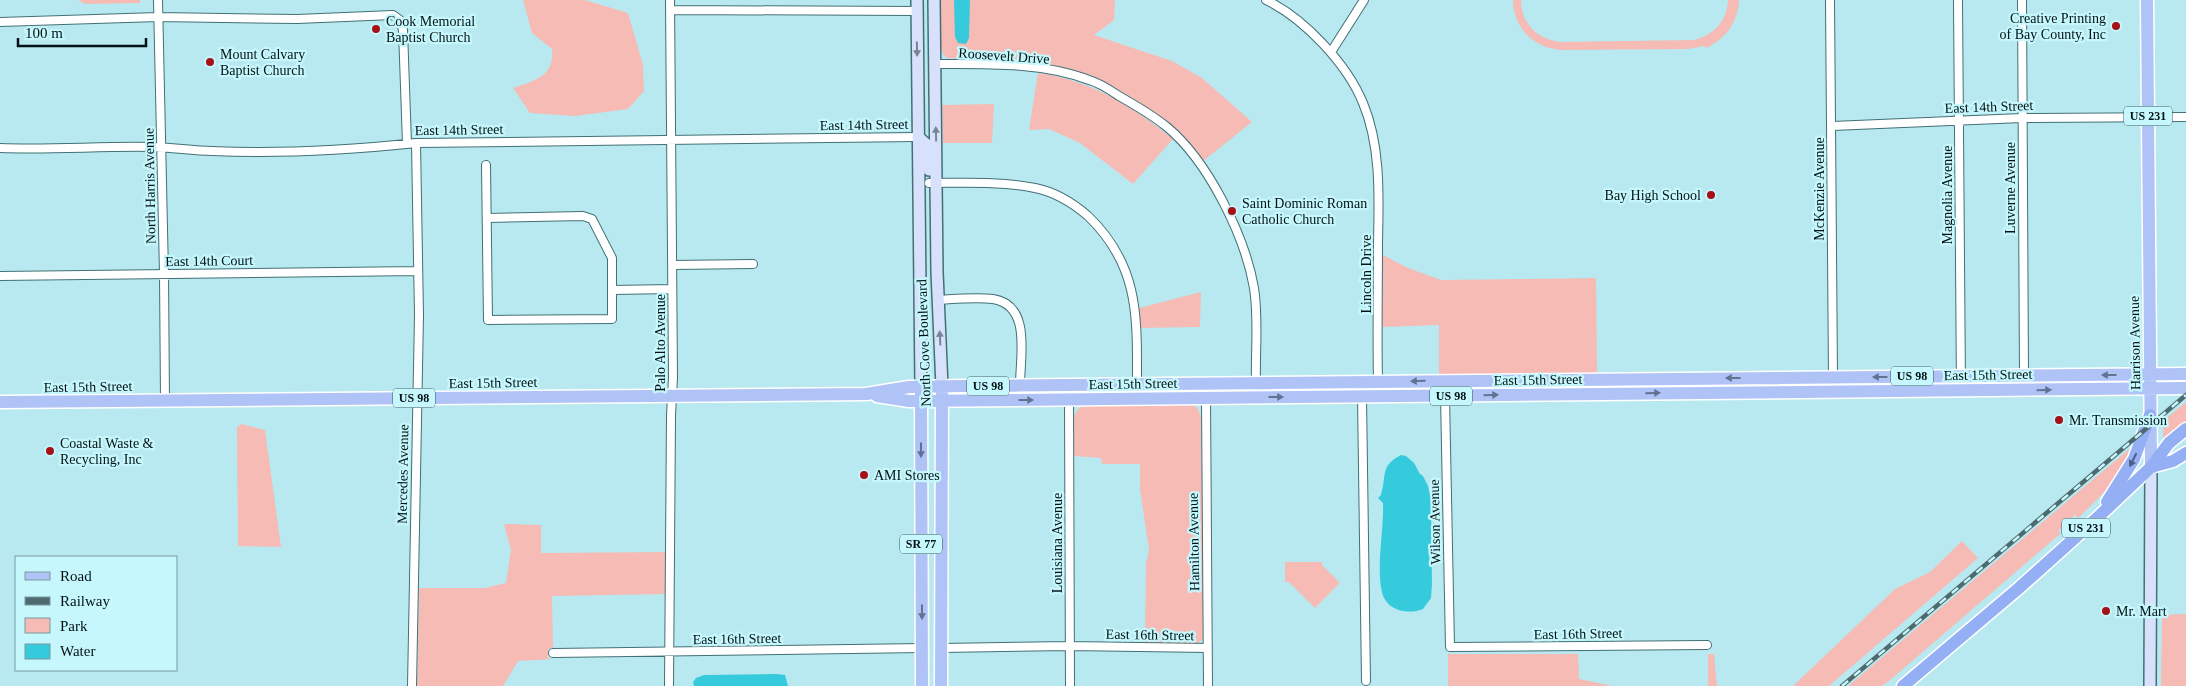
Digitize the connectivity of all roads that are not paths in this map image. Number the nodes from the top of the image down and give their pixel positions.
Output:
1 (158, 0) edge
2 (670, 0) edge
3 (934, 0) edge
4 (1266, 0) edge
5 (1364, 0) edge
6 (1830, 0) edge
7 (1958, 0) edge
8 (2022, 0) edge
9 (2147, 0) edge
10 (917, 6) edge
11 (670, 10) junction
12 (158, 18) junction
13 (0, 22) edge
14 (1331, 52) junction
15 (935, 64) junction
16 (2148, 117) junction
17 (2186, 117) edge
18 (2022, 118) junction
19 (1960, 120) junction
20 (1832, 126) junction
21 (918, 137) junction
22 (671, 139) junction
23 (416, 143) junction
24 (407, 144) junction
25 (161, 147) junction
26 (0, 148) edge
27 (486, 164) dead end
28 (933, 183) junction
29 (487, 218) junction
30 (753, 264) dead end
31 (672, 265) junction
32 (418, 271) junction
33 (164, 274) junction
34 (0, 276) edge
35 (612, 290) junction
36 (672, 290) junction
37 (938, 300) junction
38 (2150, 374) junction
39 (2186, 374) edge
40 (2024, 375) junction
41 (1961, 376) junction
42 (1833, 377) junction
43 (1710, 378) junction
44 (1607, 380) junction
45 (1445, 381) junction
46 (1515, 381) junction
47 (1362, 382) junction
48 (1378, 382) junction
49 (1256, 383) junction
50 (1137, 384) junction
51 (1205, 384) junction
52 (1020, 385) junction
53 (1069, 385) junction
54 (921, 387) junction
55 (942, 387) junction
56 (2150, 388) junction
57 (2186, 388) edge
58 (1960, 390) junction
59 (2024, 390) junction
60 (1834, 392) junction
61 (1710, 393) junction
62 (866, 394) junction
63 (1607, 394) junction
64 (1515, 395) junction
65 (672, 396) junction
66 (1378, 396) junction
67 (1445, 396) junction
68 (1362, 397) junction
69 (417, 398) junction
70 (1206, 398) junction
71 (1256, 398) junction
72 (1069, 399) junction
73 (1137, 399) junction
74 (942, 400) junction
75 (165, 401) junction
76 (921, 401) junction
77 (0, 402) edge
78 (2150, 415) junction
79 (2186, 429) edge
80 (2186, 453) edge
81 (2151, 467) junction
82 (2096, 519) junction
83 (1707, 645) dead end
84 (1070, 646) junction
85 (922, 648) junction
86 (942, 648) junction
87 (1208, 648) junction
88 (1450, 648) joint
89 (553, 653) dead end
90 (669, 653) junction
91 (1366, 681) dead end
92 (412, 686) edge
93 (669, 686) edge
94 (922, 686) edge
95 (941, 686) edge
96 (1070, 686) edge
97 (1208, 686) edge
98 (1903, 686) edge
99 (2150, 686) edge

1 - 12 street, North Harris Avenue
2 - 11 street, Palo Alto Avenue
3 - 15 main road
4 - 14 street, Lincoln Drive
5 - 14 street
6 - 20 street, McKenzie Avenue
7 - 19 street, Magnolia Avenue
8 - 18 street, Luverne Avenue
9 - 16 main road, Harrison Avenue / US 231
10 - 11 street
10 -> 21 main road, North Cove Boulevard / SR 77
11 - 22 street, Palo Alto Avenue
12 - 13 street
12 - 24 street
12 - 25 street, North Harris Avenue
14 - 48 street, Lincoln Drive
28 -> 15 main road
15 - 49 street, Roosevelt Drive
16 - 17 street, East 14th Street
16 - 18 street, East 14th Street
16 - 38 main road, Harrison Avenue / US 231
18 - 19 street, East 14th Street
18 - 40 street, Luverne Avenue
19 - 20 street, East 14th Street
19 - 41 street, Magnolia Avenue
20 - 42 street, McKenzie Avenue
21 - 22 street, East 14th Street
21 - 28 main road
21 - 54 main road, North Cove Boulevard / SR 77
22 - 23 street, East 14th Street
22 - 31 street, Palo Alto Avenue
23 - 24 street, East 14th Street
23 - 32 street, Mercedes Avenue
24 - 25 street, East 14th Street
25 - 26 street, East 14th Street
25 - 33 street, North Harris Avenue
27 - 29 street
28 - 37 main road, North Cove Boulevard / SR 77
28 - 50 street
29 - 35 street
29 - 35 street
30 - 31 street
31 - 36 street, Palo Alto Avenue
32 - 33 street, East 14th Court
32 - 69 street, Mercedes Avenue
33 - 34 street, East 14th Court
33 - 75 street, North Harris Avenue
35 - 36 street
36 - 65 street, Palo Alto Avenue
37 - 52 street
55 -> 37 main road, North Cove Boulevard / SR 77
38 - 39 main road, US 98
38 -> 40 main road, East 15th Street / US 98
38 - 56 main road, Harrison Avenue / US 231
40 - 41 main road, East 15th Street / US 98
40 - 59 main road
41 -> 42 main road, East 15th Street / US 98
41 - 58 street, Magnolia Avenue
42 -> 43 main road, East 15th Street / US 98
42 - 60 main road
43 - 44 main road, East 15th Street / US 98
43 - 61 main road
44 - 46 main road, East 15th Street / US 98
44 - 63 main road
45 - 46 main road, East 15th Street / US 98
45 -> 48 main road, East 15th Street / US 98
45 - 67 main road
46 - 64 main road
47 - 48 main road, East 15th Street / US 98
47 - 49 main road, East 15th Street / US 98
47 - 68 main road
48 - 66 main road
49 - 51 main road, East 15th Street / US 98
49 - 71 main road
50 - 51 main road, East 15th Street / US 98
50 - 53 main road, East 15th Street / US 98
50 - 73 main road
51 - 70 main road
52 - 53 main road, East 15th Street / US 98
52 - 55 main road, East 15th Street / US 98
53 - 72 main road
54 - 55 main road, East 15th Street / US 98
54 - 62 main road, East 15th Street / US 98
54 - 76 main road, North Cove Boulevard / SR 77
55 - 74 main road, North Cove Boulevard / SR 77
56 - 57 main road, US 98
59 -> 56 main road, East 15th Street / US 98
56 - 78 main road, Harrison Avenue / US 231
58 - 59 main road, East 15th Street / US 98
58 - 60 main road, East 15th Street / US 98
60 - 61 main road, East 15th Street / US 98
63 -> 61 main road, East 15th Street / US 98
62 - 65 main road, East 15th Street / US 98
62 - 76 main road, East 15th Street / US 98
63 - 64 main road, East 15th Street / US 98
67 -> 64 main road, East 15th Street / US 98
65 - 69 main road, East 15th Street / US 98
65 - 90 street, Palo Alto Avenue
66 - 67 main road, East 15th Street / US 98
66 - 68 main road, East 15th Street / US 98
67 - 88 street, Wilson Avenue
71 -> 68 main road, East 15th Street / US 98
68 - 91 street
69 - 75 main road, East 15th Street / US 98
69 - 92 street, Mercedes Avenue
70 - 71 main road, East 15th Street / US 98
70 - 73 main road, East 15th Street / US 98
70 - 87 street, Hamilton Avenue
72 - 73 main road, East 15th Street / US 98
74 -> 72 main road, East 15th Street / US 98
72 - 84 street, Louisiana Avenue
74 - 76 main road, East 15th Street / US 98
74 - 86 main road, North Cove Boulevard / SR 77
75 - 77 main road, East 15th Street / US 98
76 -> 85 main road, North Cove Boulevard / SR 77
78 - 81 main road, Harrison Avenue / US 231
78 -> 82 highway
79 - 81 highway
80 - 81 highway
81 - 82 highway, US 231
81 - 99 main road, Harrison Avenue
82 - 98 highway, US 231
83 - 88 street, East 16th Street
84 - 86 street, East 16th Street
84 - 87 street, East 16th Street
84 - 96 street, Louisiana Avenue
85 - 90 street, East 16th Street
85 - 94 main road, North Cove Boulevard / SR 77
86 - 95 main road, North Cove Boulevard / SR 77
87 - 97 street, Hamilton Avenue
89 - 90 street, East 16th Street
90 - 93 street, Palo Alto Avenue

